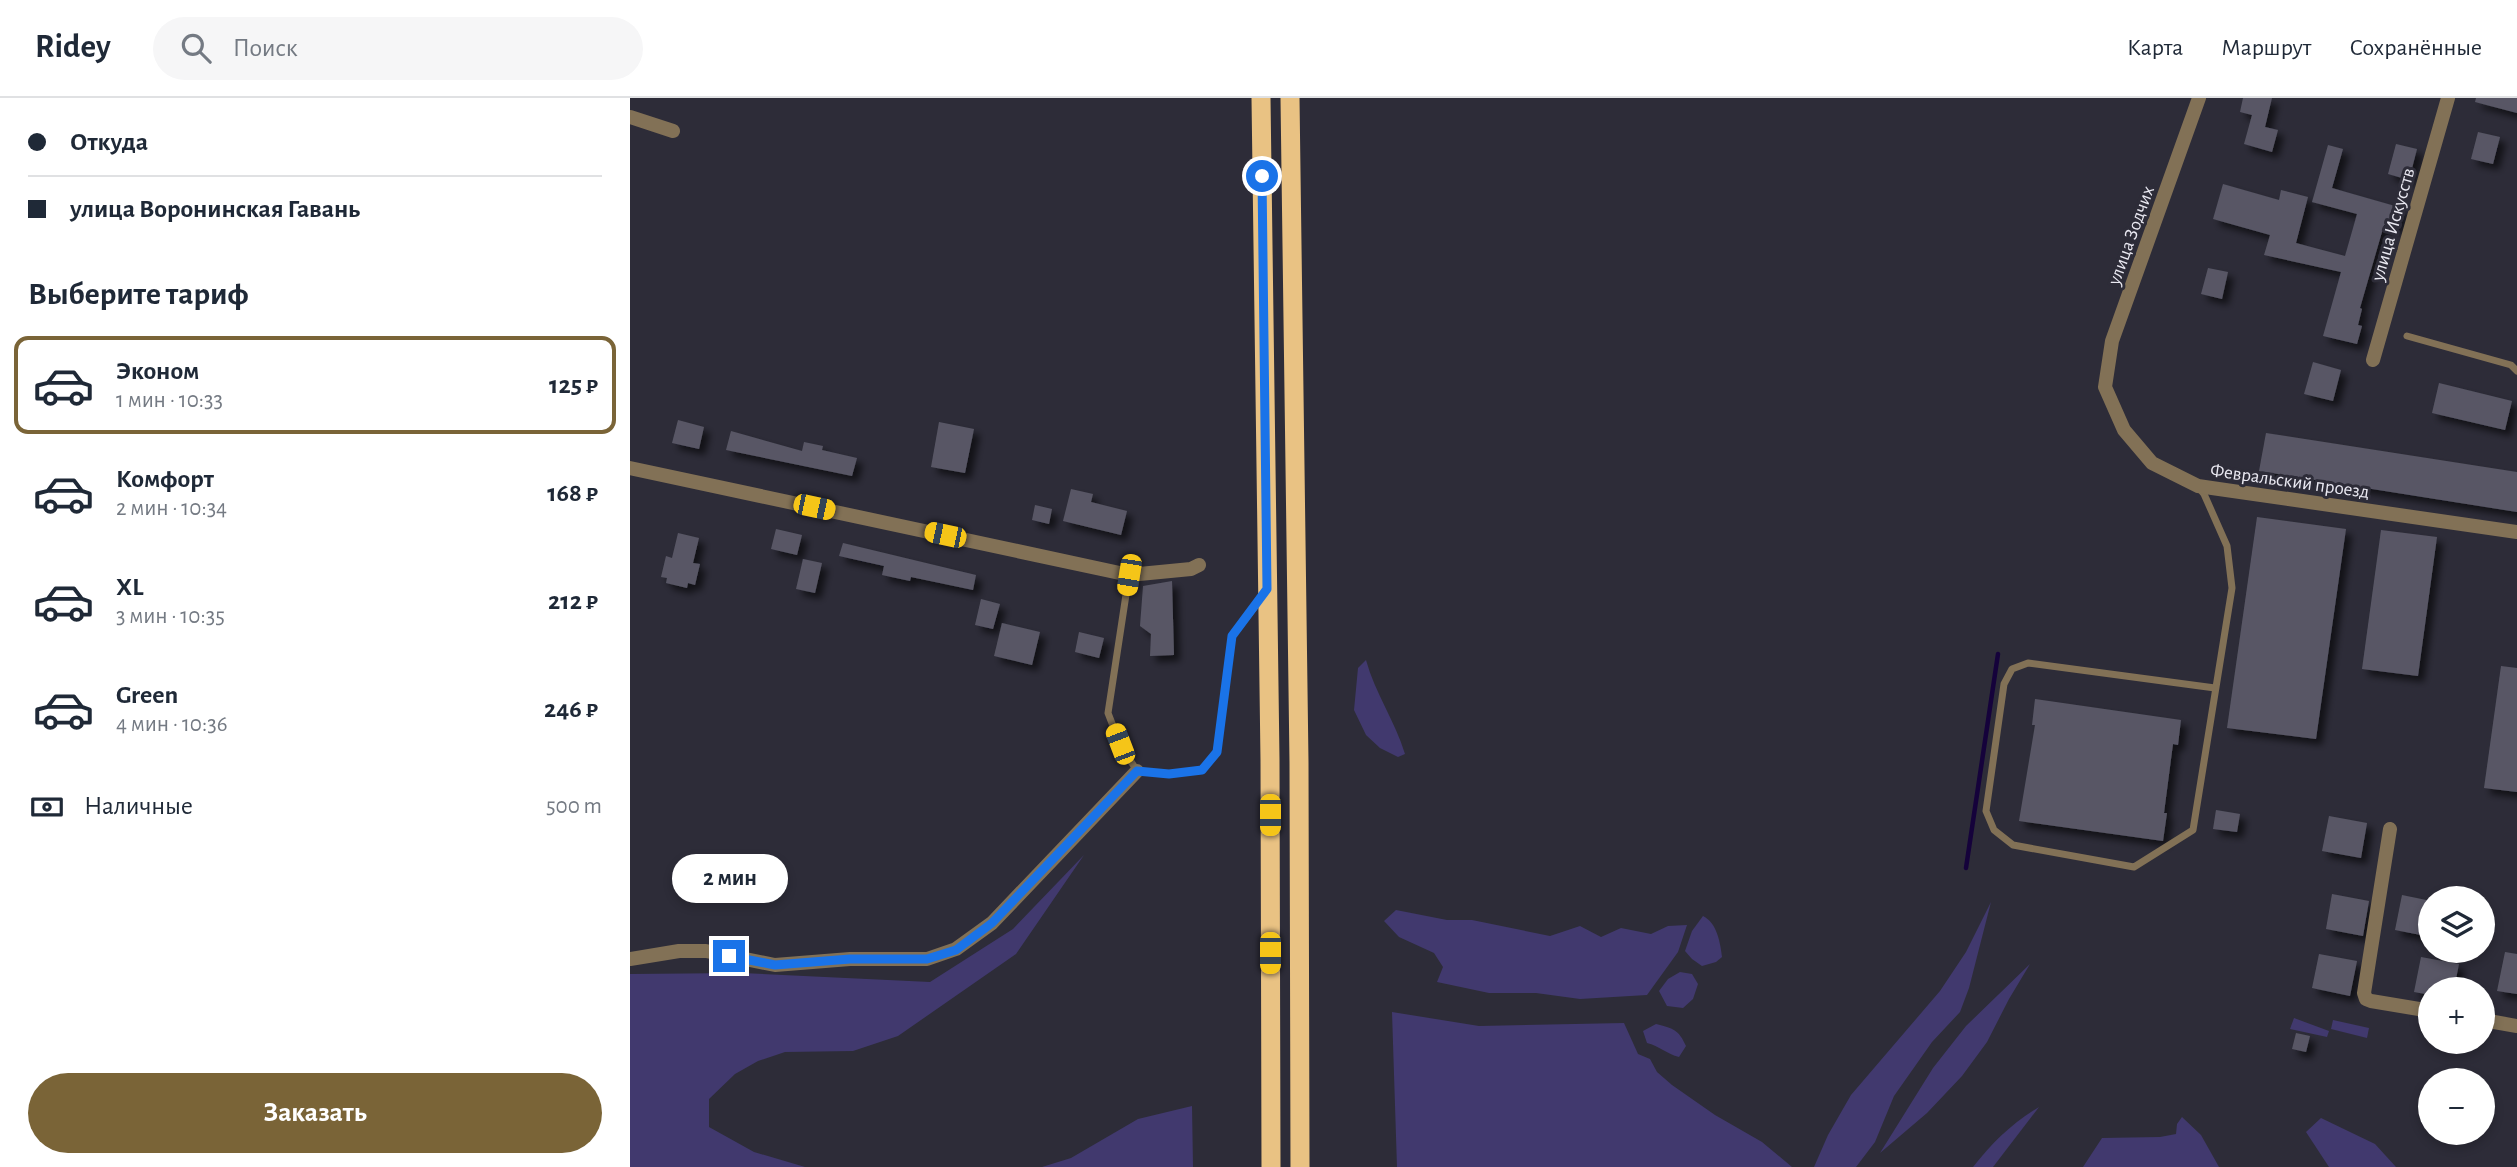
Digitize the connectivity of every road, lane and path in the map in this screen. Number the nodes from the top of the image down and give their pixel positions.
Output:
1 (1261, 98) edge
2 (1290, 98) edge
3 (2199, 98) edge
4 (2448, 98) edge
5 (630, 117) edge
6 (673, 131) dead end
7 (2407, 335) dead end
8 (2373, 360) dead end
9 (2517, 372) edge
10 (2105, 387) joint
11 (630, 468) edge
12 (2197, 486) junction
13 (2517, 533) edge
14 (1199, 565) dead end
15 (1129, 575) junction
16 (1267, 589) junction
17 (2215, 688) junction
18 (1137, 771) junction
19 (2390, 829) dead end
20 (630, 959) edge
21 (2418, 1009) edge
22 (2495, 1022) edge
23 (2517, 1026) edge
24 (1271, 1167) edge
25 (1300, 1167) edge

1 - 16 highway
2 - 25 highway
3 - 10 street, улица Зодчих
4 - 8 street, улица Искусств
5 - 6 street
7 - 9 lane
10 - 12 street, Февральский проезд
11 - 15 street
12 - 13 street, Февральский проезд
12 - 17 lane
14 - 15 street
15 - 18 lane
16 - 18 lane
16 - 24 highway
17 - 17 lane
18 - 20 street
19 - 21 street
22 - 23 street

